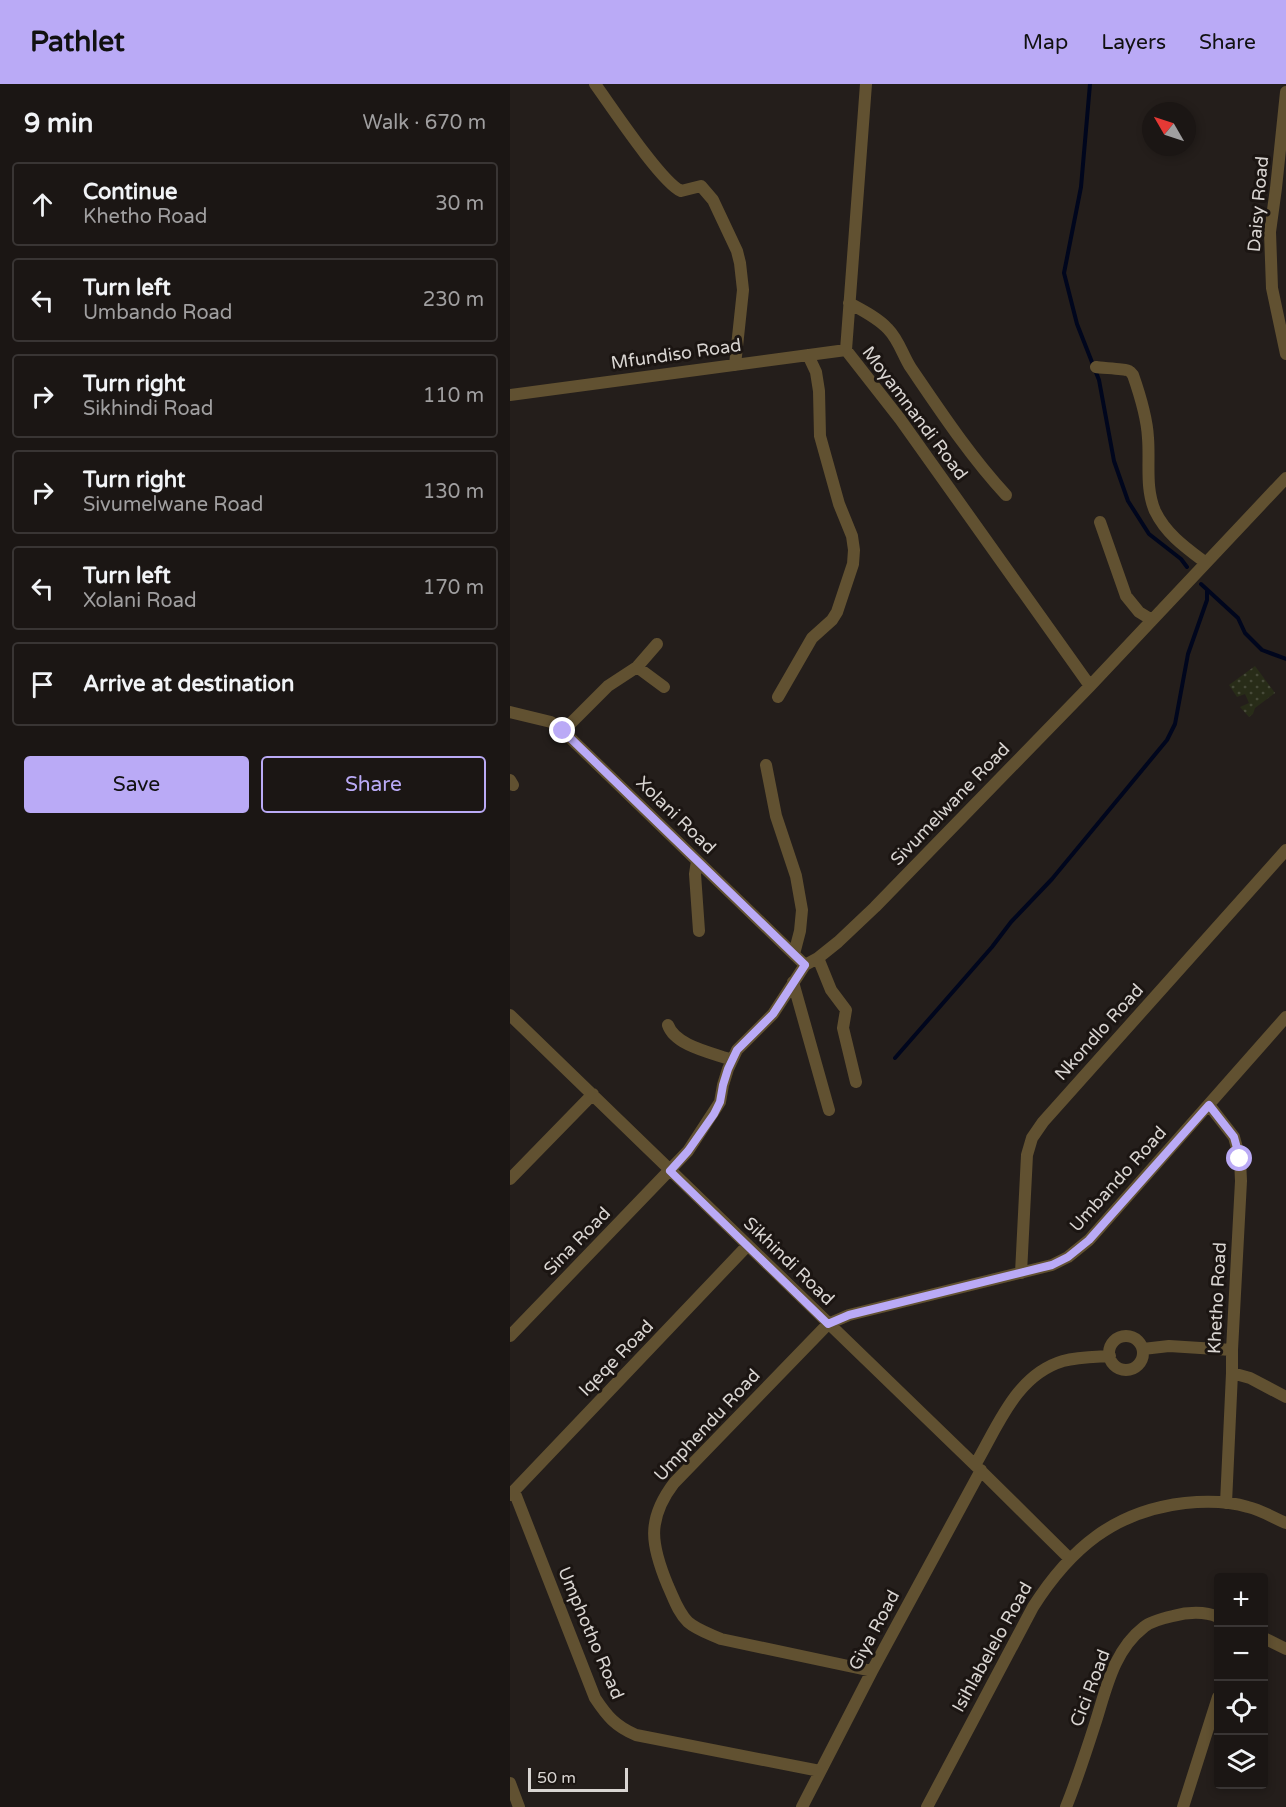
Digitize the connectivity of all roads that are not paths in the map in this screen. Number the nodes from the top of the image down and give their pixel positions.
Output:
1 (596, 84) edge
2 (866, 84) edge
3 (1286, 92) edge
4 (849, 303) junction
5 (846, 350) junction
6 (1286, 354) edge
7 (808, 355) junction
8 (735, 365) junction
9 (1096, 367) dead end
10 (510, 394) edge
11 (1286, 478) edge
12 (1006, 495) dead end
13 (1100, 522) dead end
14 (1206, 563) junction
15 (1152, 620) junction
16 (657, 644) dead end
17 (637, 667) junction
18 (1090, 686) junction
19 (664, 687) dead end
20 (778, 697) dead end
21 (510, 712) edge
22 (563, 731) junction
23 (766, 765) dead end
24 (1286, 850) edge
25 (697, 861) junction
26 (699, 931) dead end
27 (794, 954) junction
28 (818, 958) junction
29 (805, 965) junction
30 (793, 982) junction
31 (511, 1018) edge
32 (668, 1025) dead end
33 (1283, 1025) edge
34 (732, 1059) junction
35 (856, 1082) dead end
36 (593, 1094) junction
37 (1209, 1105) junction
38 (830, 1110) dead end
39 (670, 1171) junction
40 (510, 1179) edge
41 (748, 1245) junction
42 (1021, 1273) junction
43 (828, 1324) junction
44 (510, 1336) edge
45 (1143, 1349) junction
46 (1232, 1350) junction
47 (1110, 1356) junction
48 (1232, 1373) junction
49 (1286, 1396) edge
50 (978, 1468) junction
51 (512, 1493) edge
52 (1226, 1503) junction
53 (1286, 1523) edge
54 (1069, 1558) junction
55 (1214, 1615) edge
56 (1268, 1640) edge
57 (1286, 1649) edge
58 (872, 1671) junction
59 (1214, 1710) edge
60 (820, 1771) junction
61 (510, 1783) edge
62 (519, 1807) edge
63 (802, 1807) edge
64 (927, 1807) edge
65 (1066, 1807) edge
66 (1183, 1807) edge

1 - 8 street
2 - 4 street, Moyamnandi Road
3 - 6 street, Daisy Road
4 - 5 street, Moyamnandi Road
4 - 12 street
5 - 7 street, Mfundiso Road
5 - 18 street, Moyamnandi Road
7 - 8 street, Mfundiso Road
7 - 20 street
8 - 10 street, Mfundiso Road
9 - 14 street
11 - 14 street, Sivumelwane Road
13 - 15 street
14 - 15 street, Sivumelwane Road
15 - 18 street, Sivumelwane Road
16 - 17 street
17 - 19 street
17 - 22 street
18 - 28 street, Sivumelwane Road
21 - 22 street, Xolani Road
22 - 25 street, Xolani Road
23 - 27 street
24 - 42 street, Nkondlo Road
25 - 26 street
25 - 27 street, Xolani Road
27 - 29 street, Xolani Road
28 - 29 street, Sivumelwane Road
28 - 35 street
29 - 30 street, Sivumelwane Road
30 - 34 street, Sivumelwane Road
30 - 38 street
31 - 36 street, Sikhindi Road
32 - 34 street
33 - 37 street, Umbando Road
34 - 39 street, Sivumelwane Road
36 - 39 street, Sikhindi Road
36 - 40 street
37 - 42 street, Umbando Road
37 - 46 street, Khetho Road
39 - 41 street, Sikhindi Road
39 - 44 street, Sina Road
41 - 43 street, Sikhindi Road
41 - 51 street, Iqeqe Road
42 - 43 street, Umbando Road
43 - 50 street, Sikhindi Road
43 - 58 street, Umphendu Road
45 - 46 street
45 - 47 street
45 - 47 street
46 - 48 street, Khetho Road
47 - 50 street, Giya Road
48 - 49 street
48 - 52 street, Khetho Road
50 - 54 street, Sikhindi Road
50 - 58 street, Giya Road
51 - 60 street, Umphotho Road
52 - 53 street, Isihlabelelo Road
52 - 54 street, Isihlabelelo Road
54 - 64 street, Isihlabelelo Road
55 - 65 street, Cici Road
56 - 57 street
58 - 60 street, Giya Road
59 - 66 street
60 - 63 street, Giya Road
61 - 62 street

